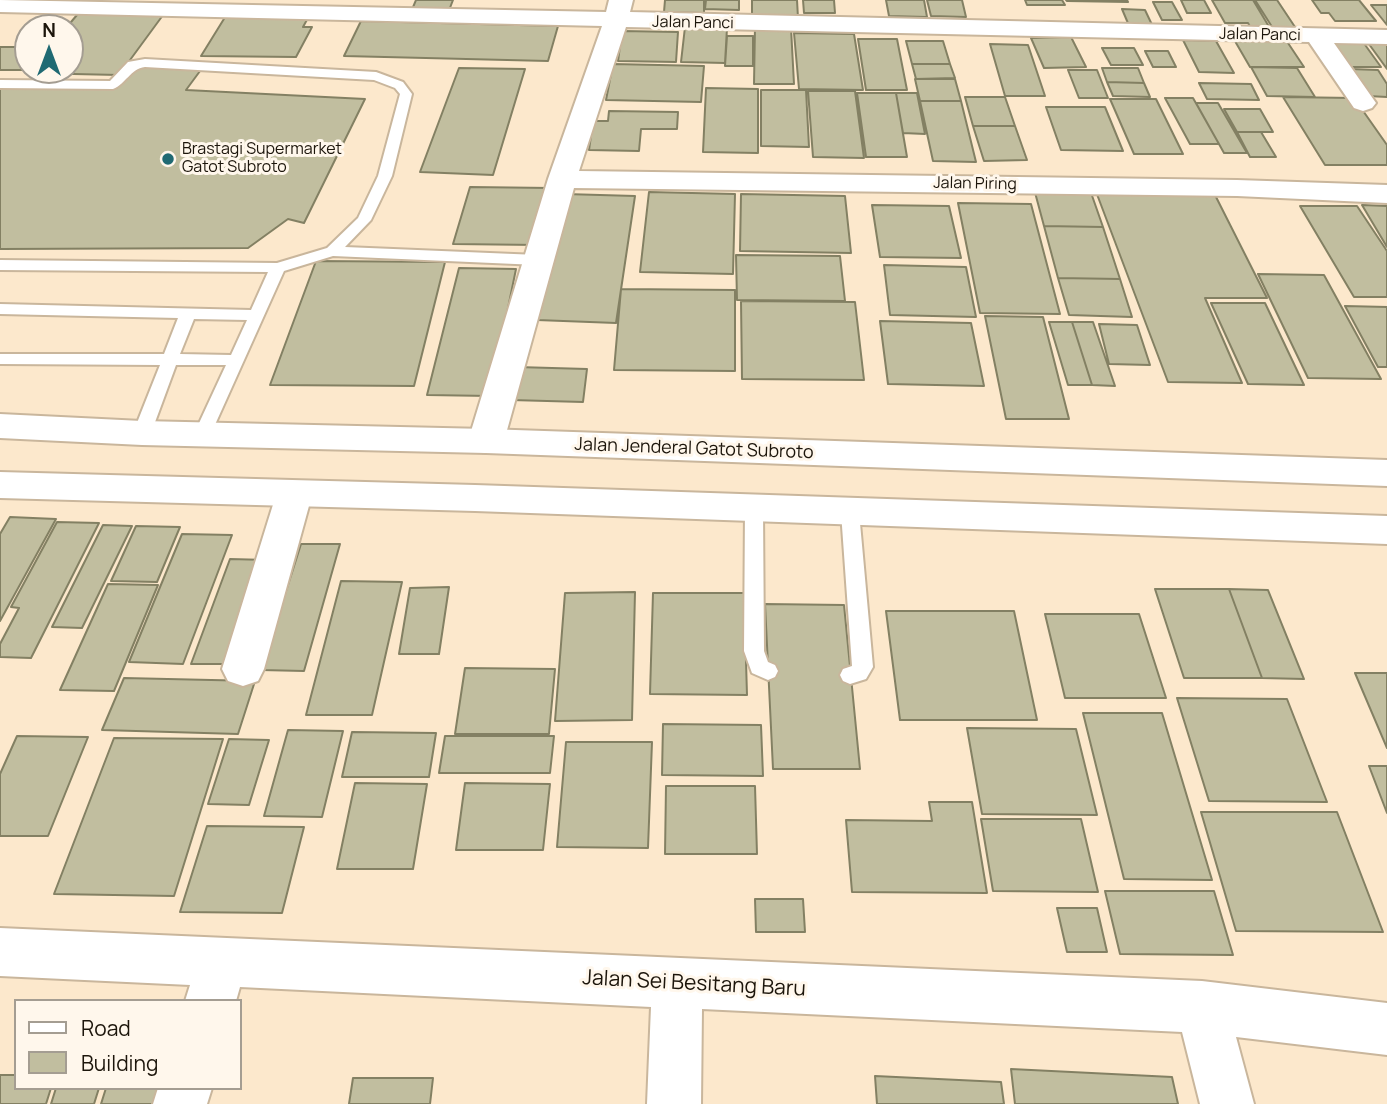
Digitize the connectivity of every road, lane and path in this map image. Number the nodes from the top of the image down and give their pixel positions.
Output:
1 (6, 3) edge
2 (73, 3) edge
3 (618, 11) edge
4 (1317, 36) junction
5 (1387, 37) edge
6 (0, 84) edge
7 (1363, 103) dead end
8 (562, 179) junction
9 (1387, 194) edge
10 (332, 251) junction
11 (538, 260) junction
12 (0, 265) edge
13 (278, 268) junction
14 (0, 309) edge
15 (188, 313) junction
16 (257, 315) junction
17 (0, 359) edge
18 (171, 359) junction
19 (237, 360) junction
20 (0, 426) edge
21 (142, 433) junction
22 (203, 434) junction
23 (486, 441) junction
24 (1387, 473) edge
25 (0, 485) edge
26 (295, 495) junction
27 (475, 498) junction
28 (754, 509) junction
29 (850, 512) junction
30 (1387, 530) edge
31 (243, 668) dead end
32 (768, 671) dead end
33 (850, 675) dead end
34 (0, 951) edge
35 (216, 982) edge
36 (677, 983) junction
37 (1202, 1007) junction
38 (1387, 1029) edge
39 (674, 1104) edge
40 (1227, 1104) edge

1 - 2 street, Jalan Panci
2 - 3 street, Jalan Panci
3 - 4 street, Jalan Panci
3 - 8 street
4 - 5 street, Jalan Panci
4 - 7 street
6 - 10 lane
8 - 9 street, Jalan Piring
8 - 11 street
10 - 11 lane
10 - 13 lane
11 - 23 street
12 - 13 lane
13 - 16 lane
14 - 15 lane
15 - 16 lane
15 - 18 lane
16 - 19 lane
17 - 18 lane
18 - 19 lane
18 - 21 lane
19 - 22 lane
20 - 21 street, Jalan Jenderal Gatot Subroto
21 - 22 street, Jalan Jenderal Gatot Subroto
22 - 23 street, Jalan Jenderal Gatot Subroto
23 - 24 street, Jalan Jenderal Gatot Subroto
23 - 27 street
25 - 26 street
26 - 27 street
26 - 31 street
27 - 28 street
28 - 29 street
28 - 32 lane
29 - 30 street
29 - 33 lane
34 - 35 street, Jalan Sei Besitang Baru
35 - 36 street, Jalan Sei Besitang Baru
36 - 37 street, Jalan Sei Besitang Baru
36 - 39 street
37 - 38 street, Jalan Sei Besitang Baru
37 - 40 street

